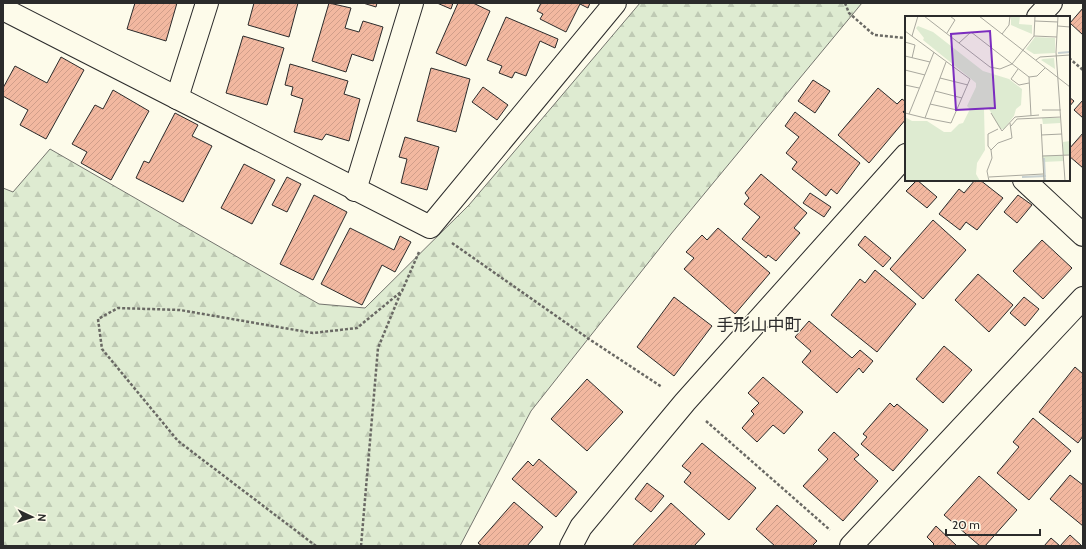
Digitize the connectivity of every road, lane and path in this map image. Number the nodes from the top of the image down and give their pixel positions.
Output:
1 (207, 3) edge
2 (412, 3) edge
3 (615, 3) edge
4 (845, 3) edge
5 (1051, 3) edge
6 (3, 8) edge
7 (1039, 16) edge
8 (905, 38) edge
9 (1070, 59) edge
10 (1083, 70) edge
11 (178, 98) junction
12 (905, 156) edge
13 (1025, 181) edge
14 (355, 190) junction
15 (430, 227) junction
16 (1083, 235) edge
17 (402, 291) junction
18 (1083, 298) edge
19 (685, 402) junction
20 (831, 531) dead end
21 (316, 546) edge
22 (361, 546) edge
23 (571, 546) edge
24 (851, 546) edge

1 - 11 street
2 - 14 street
3 - 15 street
4 - 8 path
5 - 7 street
6 - 11 street
9 - 10 path
11 - 14 street
12 - 19 street
13 - 16 street
14 - 15 street
15 - 17 path
15 - 19 path
17 - 21 path
17 - 22 path
18 - 24 street
19 - 20 path
19 - 23 street

